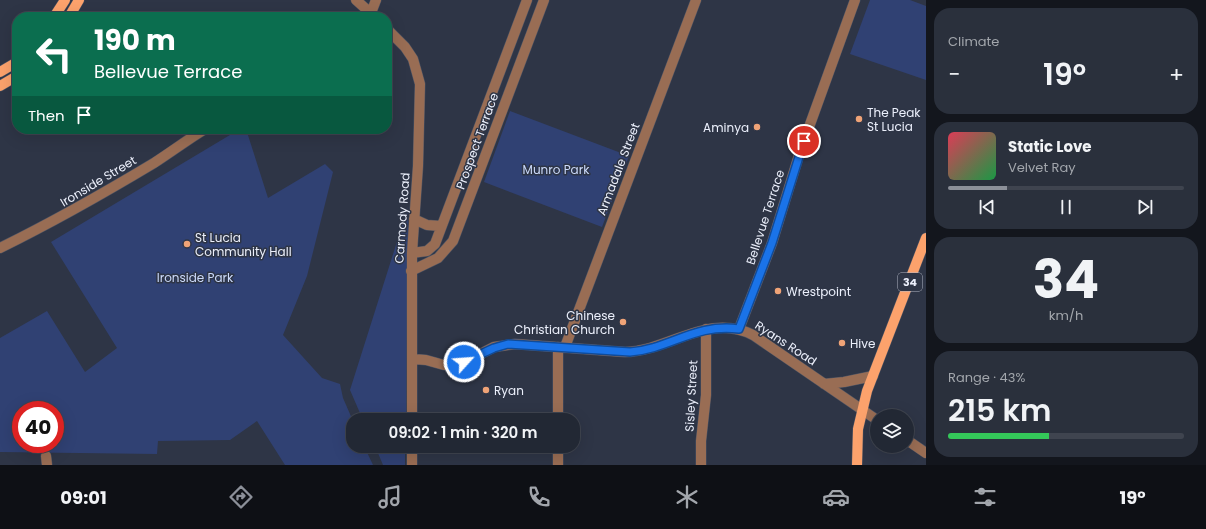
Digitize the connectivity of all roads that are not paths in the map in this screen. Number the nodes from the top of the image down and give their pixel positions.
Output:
1 (65, 0) edge
2 (79, 0) edge
3 (356, 0) edge
4 (376, 0) edge
5 (526, 0) edge
6 (544, 0) edge
7 (696, 0) edge
8 (855, 0) edge
9 (57, 12) edge
10 (71, 12) edge
11 (370, 12) edge
12 (374, 12) edge
13 (392, 36) edge
14 (12, 65) edge
15 (0, 72) edge
16 (12, 79) edge
17 (0, 86) edge
18 (197, 134) edge
19 (414, 218) junction
20 (441, 226) junction
21 (926, 238) edge
22 (0, 248) edge
23 (412, 252) junction
24 (411, 271) junction
25 (706, 329) junction
26 (739, 329) junction
27 (561, 347) junction
28 (413, 359) junction
29 (873, 376) junction
30 (824, 384) junction
31 (863, 410) junction
32 (412, 413) edge
33 (558, 413) edge
34 (870, 415) edge
35 (914, 445) edge
36 (412, 453) edge
37 (558, 453) edge
38 (926, 453) edge
39 (412, 465) edge
40 (558, 465) edge
41 (701, 465) edge
42 (857, 465) edge

1 - 9 main road
2 - 10 main road
3 - 11 street
4 - 12 street
5 - 20 street, Prospect Terrace
6 - 24 street, Prospect Terrace
7 - 27 street, Armadale Street
8 - 26 street, Bellevue Terrace
13 - 19 street, Carmody Road
14 - 15 main road
16 - 17 main road
18 - 22 street, Ironside Street
19 - 20 street
19 - 23 street, Carmody Road
20 - 23 street, Prospect Terrace
21 - 29 main road, 34
23 - 24 street, Carmody Road
24 - 28 street, Carmody Road
25 - 26 street, Ryans Road
25 - 27 street, Ryans Road
25 - 41 street, Sisley Street
26 - 30 street, Ryans Road
27 - 28 street, Ryans Road
27 - 33 street
28 - 32 street, Carmody Road
29 - 30 street
29 - 31 main road, 34
30 - 31 street, Ryans Road
31 - 34 street, Ryans Road
31 - 42 main road, 34
35 - 38 street
36 - 39 street
37 - 40 street

